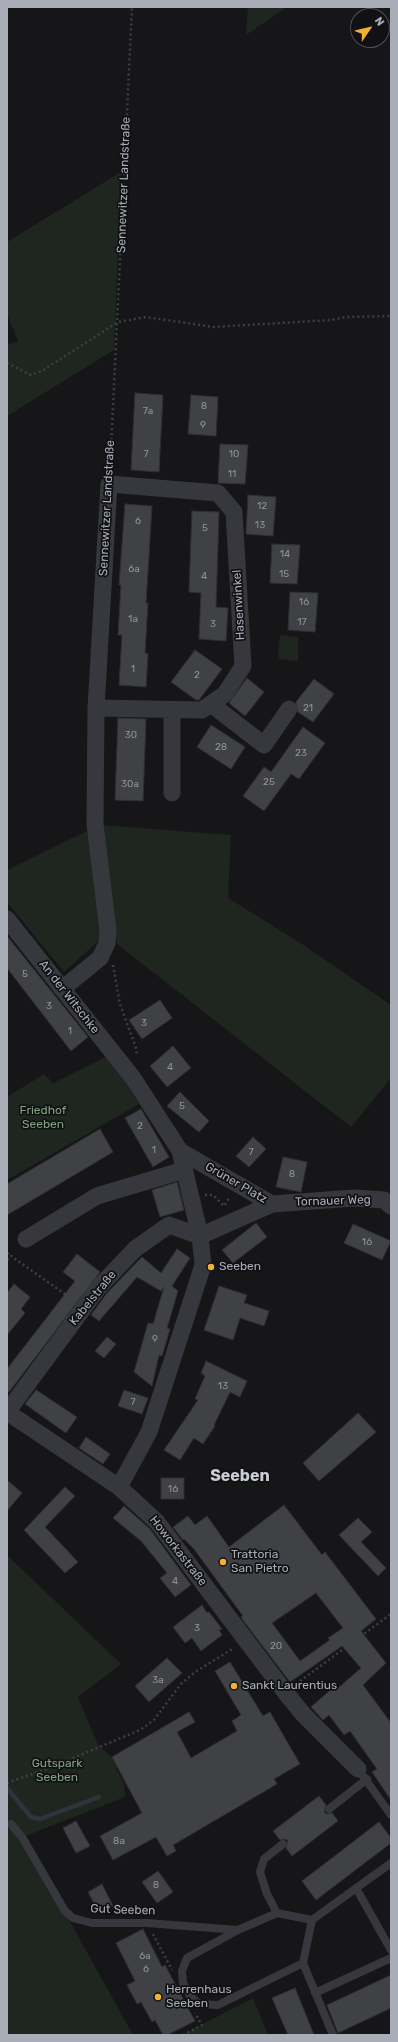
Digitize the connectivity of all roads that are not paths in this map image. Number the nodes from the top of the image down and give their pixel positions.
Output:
1 (109, 484) joint
2 (211, 704) junction
3 (96, 708) junction
4 (289, 709) dead end
5 (172, 710) junction
6 (172, 792) dead end
7 (7, 919) edge
8 (62, 989) junction
9 (130, 1075) joint
10 (180, 1151) junction
11 (184, 1170) junction
12 (272, 1204) junction
13 (391, 1206) edge
14 (200, 1236) junction
15 (26, 1239) dead end
16 (8, 1411) edge
17 (119, 1487) junction
18 (362, 1774) junction
19 (329, 1809) dead end
20 (389, 1810) edge
21 (11, 1824) dead end
22 (283, 1844) dead end
23 (391, 1864) edge
24 (356, 1888) junction
25 (277, 1913) junction
26 (312, 1920) junction
27 (238, 1930) junction
28 (391, 1950) edge
29 (391, 1958) edge
30 (303, 1963) junction
31 (315, 1993) junction
32 (333, 2035) edge

1 - 2 street, Hasenwinkel
1 - 3 street, Sennewitzer Landstraße
2 - 4 street
2 - 5 street, Hasenwinkel
3 - 5 street, Hasenwinkel
3 - 8 street, Sennewitzer Landstraße
5 - 6 street
7 - 8 street, An der Witschke
8 - 9 street, An der Witschke
9 - 10 street, Grüner Platz
10 - 11 street, Grüner Platz
10 - 12 street, Grüner Platz
11 - 14 street, Grüner Platz
11 - 15 street
12 - 13 street, Tornauer Weg
12 - 14 street, Grüner Platz
14 - 16 street, Kabelstraße
14 - 17 street
16 - 17 street, Howorkastraße
17 - 18 street, Howorkastraße
18 - 19 lane
18 - 20 lane
21 - 27 lane, Gut Seeben
22 - 25 lane
23 - 24 lane
24 - 26 lane
24 - 28 lane
25 - 26 lane
25 - 27 lane, Gut Seeben
26 - 30 lane
27 - 30 lane, Gut Seeben
29 - 31 lane
30 - 31 lane
31 - 32 lane

